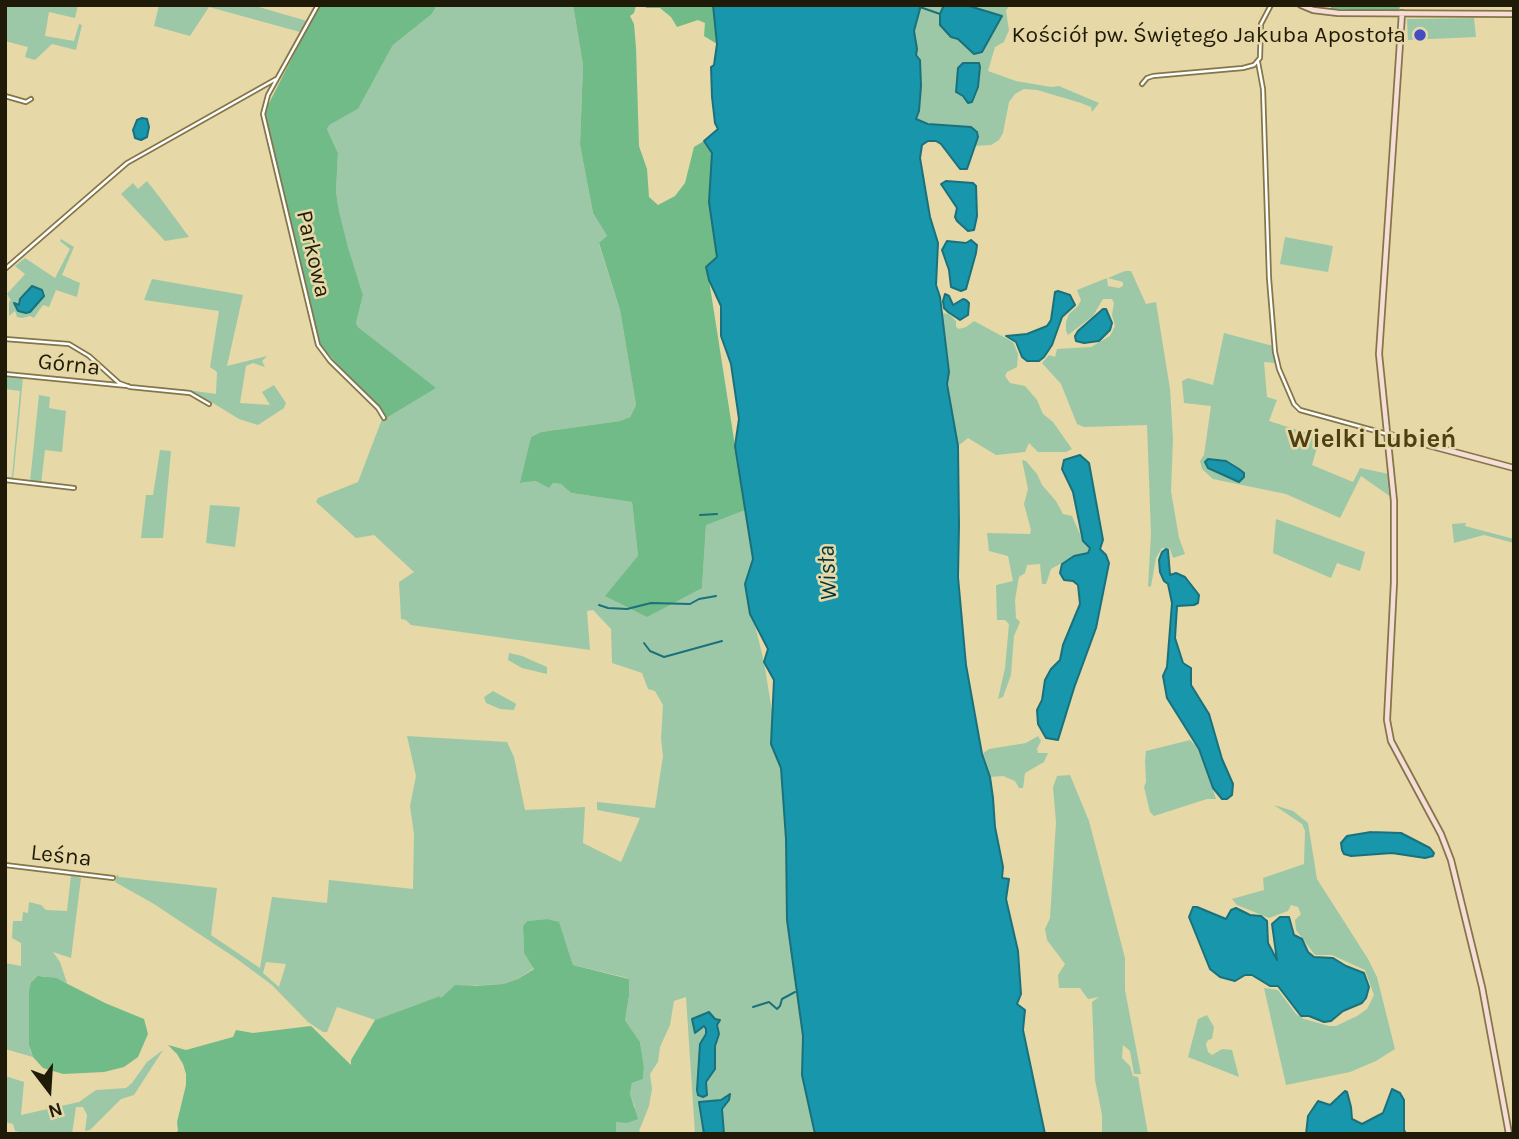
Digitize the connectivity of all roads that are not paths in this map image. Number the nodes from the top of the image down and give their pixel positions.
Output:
1 (318, 5) edge
2 (1271, 5) edge
3 (1301, 5) edge
4 (1402, 13) junction
5 (1514, 14) edge
6 (1258, 62) junction
7 (278, 77) junction
8 (1142, 84) dead end
9 (5, 96) edge
10 (31, 99) dead end
11 (5, 269) edge
12 (5, 339) edge
13 (5, 374) edge
14 (128, 386) junction
15 (209, 404) dead end
16 (384, 418) dead end
17 (1387, 434) junction
18 (1514, 468) edge
19 (5, 480) edge
20 (74, 488) dead end
21 (5, 865) edge
22 (113, 878) dead end
23 (1509, 1134) edge

1 - 7 street, Parkowa
2 - 6 street
3 - 4 street
4 - 5 street
4 - 17 street
6 - 8 street
6 - 17 street
7 - 11 street
7 - 16 street, Parkowa
9 - 10 street
12 - 14 street
13 - 14 street, Górna
14 - 15 street, Górna
17 - 18 street
17 - 23 street
19 - 20 street
21 - 22 street, Leśna

